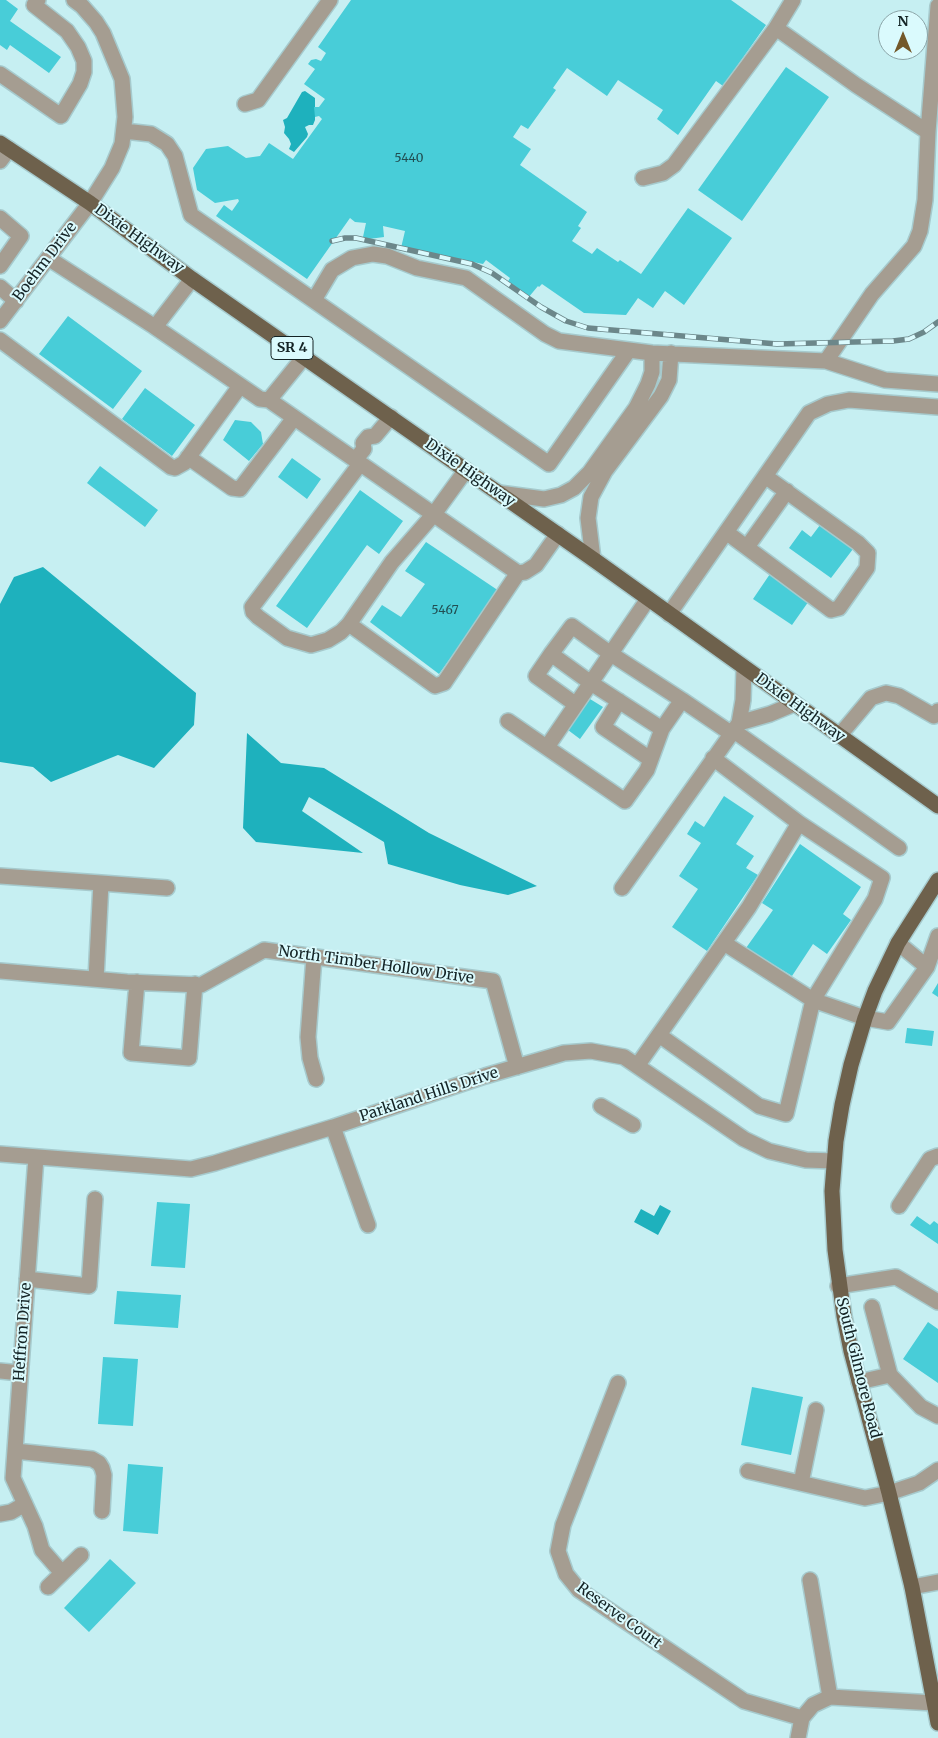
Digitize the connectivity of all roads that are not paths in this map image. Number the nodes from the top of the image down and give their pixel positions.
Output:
1 (38, 0) edge
2 (74, 0) edge
3 (330, 0) edge
4 (793, 0) edge
5 (938, 6) edge
6 (776, 28) junction
7 (0, 74) edge
8 (245, 104) dead end
9 (124, 131) junction
10 (928, 132) junction
11 (3, 151) edge
12 (643, 178) dead end
13 (90, 203) junction
14 (0, 218) edge
15 (48, 258) junction
16 (0, 266) edge
17 (192, 279) junction
18 (0, 287) edge
19 (314, 300) junction
20 (16, 301) junction
21 (0, 322) edge
22 (155, 327) junction
23 (0, 340) edge
24 (629, 350) junction
25 (652, 353) junction
26 (671, 353) junction
27 (304, 357) junction
28 (826, 361) junction
29 (938, 384) edge
30 (240, 386) junction
31 (270, 400) junction
32 (938, 407) edge
33 (391, 417) junction
34 (294, 418) junction
35 (188, 458) junction
36 (360, 458) junction
37 (466, 470) junction
38 (766, 476) junction
39 (787, 491) junction
40 (499, 492) junction
41 (434, 514) junction
42 (726, 532) junction
43 (558, 534) junction
44 (747, 548) junction
45 (593, 559) junction
46 (518, 573) junction
47 (648, 599) junction
48 (669, 614) junction
49 (349, 624) junction
50 (551, 654) junction
51 (611, 654) junction
52 (744, 668) junction
53 (591, 683) junction
54 (682, 700) junction
55 (619, 701) junction
56 (575, 704) junction
57 (794, 704) junction
58 (937, 716) edge
59 (508, 721) dead end
60 (662, 729) junction
61 (735, 729) junction
62 (839, 736) junction
63 (546, 747) junction
64 (713, 758) junction
65 (650, 759) junction
66 (938, 806) edge
67 (799, 823) junction
68 (898, 848) dead end
69 (0, 876) edge
70 (938, 880) edge
71 (101, 883) junction
72 (167, 888) dead end
73 (622, 888) dead end
74 (938, 936) edge
75 (724, 943) junction
76 (898, 943) junction
77 (314, 957) junction
78 (927, 968) junction
79 (0, 971) edge
80 (96, 979) junction
81 (137, 982) junction
82 (195, 984) junction
83 (814, 1000) junction
84 (865, 1018) junction
85 (658, 1035) junction
86 (637, 1066) junction
87 (517, 1067) junction
88 (316, 1079) dead end
89 (601, 1106) dead end
90 (632, 1125) dead end
91 (333, 1127) junction
92 (0, 1154) edge
93 (938, 1156) edge
94 (36, 1157) junction
95 (834, 1161) junction
96 (94, 1199) dead end
97 (899, 1206) dead end
98 (368, 1226) dead end
99 (27, 1279) junction
100 (838, 1286) junction
101 (938, 1302) edge
102 (872, 1307) dead end
103 (0, 1371) edge
104 (20, 1373) junction
105 (890, 1375) junction
106 (859, 1382) junction
107 (618, 1383) dead end
108 (816, 1410) dead end
109 (938, 1416) edge
110 (9, 1459) edge
111 (938, 1470) edge
112 (748, 1472) dead end
113 (801, 1483) junction
114 (889, 1494) junction
115 (25, 1504) junction
116 (102, 1511) dead end
117 (0, 1514) edge
118 (81, 1555) dead end
119 (62, 1573) junction
120 (810, 1580) dead end
121 (938, 1582) edge
122 (48, 1587) dead end
123 (912, 1588) junction
124 (830, 1697) junction
125 (934, 1703) junction
126 (802, 1718) junction
127 (938, 1723) edge
128 (798, 1738) edge

1 - 7 street
2 - 9 street, Boehm Drive
3 - 8 street
4 - 6 street
5 - 10 street
6 - 10 street
6 - 12 street
9 - 13 street, Boehm Drive
9 - 19 street
10 - 28 street
11 - 13 main road, Dixie Highway / SR 4
13 - 15 street, Boehm Drive
13 - 17 main road, Dixie Highway / SR 4
14 - 16 street
15 - 20 street, Boehm Drive
15 - 22 street
17 - 22 street
17 - 27 main road, Dixie Highway / SR 4
18 - 20 street
19 - 24 street
19 - 24 street
20 - 21 street, Boehm Drive
22 - 30 street
23 - 35 street
24 - 25 street
25 - 26 street
25 - 40 street
26 - 28 street
26 - 45 street
27 - 31 street
27 - 33 main road, Dixie Highway / SR 4
28 - 29 street
30 - 31 street
30 - 35 street
31 - 34 street
32 - 38 street
33 - 36 street
33 - 37 main road, Dixie Highway / SR 4
34 - 35 street
34 - 36 street
36 - 41 street
36 - 49 street
37 - 40 main road, Dixie Highway / SR 4
37 - 41 street
38 - 39 street
38 - 42 street
39 - 44 street
39 - 44 street
40 - 43 main road, Dixie Highway / SR 4
41 - 46 street
41 - 49 street
42 - 44 street
42 - 48 street
43 - 45 main road, Dixie Highway / SR 4
43 - 46 street
45 - 47 main road, Dixie Highway / SR 4
46 - 49 street
47 - 48 main road, Dixie Highway / SR 4
47 - 51 street
48 - 52 main road, Dixie Highway / SR 4
50 - 51 street
50 - 53 street
50 - 56 street
51 - 53 street
51 - 54 street
52 - 57 main road, Dixie Highway / SR 4
52 - 61 street
53 - 55 street
53 - 56 street
54 - 60 street
54 - 61 street
55 - 60 street
55 - 65 street
56 - 63 street
57 - 61 street
57 - 62 main road, Dixie Highway / SR 4
58 - 62 street
59 - 63 street
60 - 65 street
61 - 64 street
61 - 68 street
62 - 66 main road, Dixie Highway / SR 4
63 - 65 street
64 - 67 street
64 - 73 street
67 - 75 street
67 - 83 street
69 - 71 street
70 - 76 main road, South Gilmore Road
71 - 72 street
71 - 80 street
74 - 78 street
75 - 83 street
75 - 85 street
76 - 78 street
76 - 84 main road, South Gilmore Road
77 - 82 street, North Timber Hollow Drive
77 - 87 street, North Timber Hollow Drive
77 - 88 street
78 - 84 street
79 - 80 street, North Timber Hollow Drive
80 - 81 street, North Timber Hollow Drive
81 - 82 street, North Timber Hollow Drive
81 - 82 street
83 - 84 street
83 - 85 street
84 - 95 main road, South Gilmore Road
85 - 86 street
86 - 87 street, Parkland Hills Drive
86 - 95 street, Parkland Hills Drive
87 - 91 street, Parkland Hills Drive
89 - 90 street
91 - 94 street, Parkland Hills Drive
91 - 98 street
92 - 94 street, Parkland Hills Drive
93 - 97 street
94 - 99 street, Heffron Drive
95 - 100 main road, South Gilmore Road
96 - 99 street
99 - 104 street, Heffron Drive
100 - 101 street
100 - 106 main road, South Gilmore Road
102 - 105 street
103 - 104 street
104 - 110 street, Heffron Drive
105 - 106 street
105 - 109 street
106 - 114 main road, South Gilmore Road
107 - 126 street, Reserve Court
108 - 113 street
110 - 115 street, Heffron Drive
110 - 116 street
111 - 114 street
112 - 113 street
113 - 114 street
114 - 123 main road, South Gilmore Road
115 - 117 street
115 - 119 street, Heffron Drive
118 - 119 street
119 - 122 street
120 - 124 street
121 - 123 street
123 - 125 main road, South Gilmore Road
124 - 125 street
124 - 126 street
125 - 127 main road, South Gilmore Road
126 - 128 street

